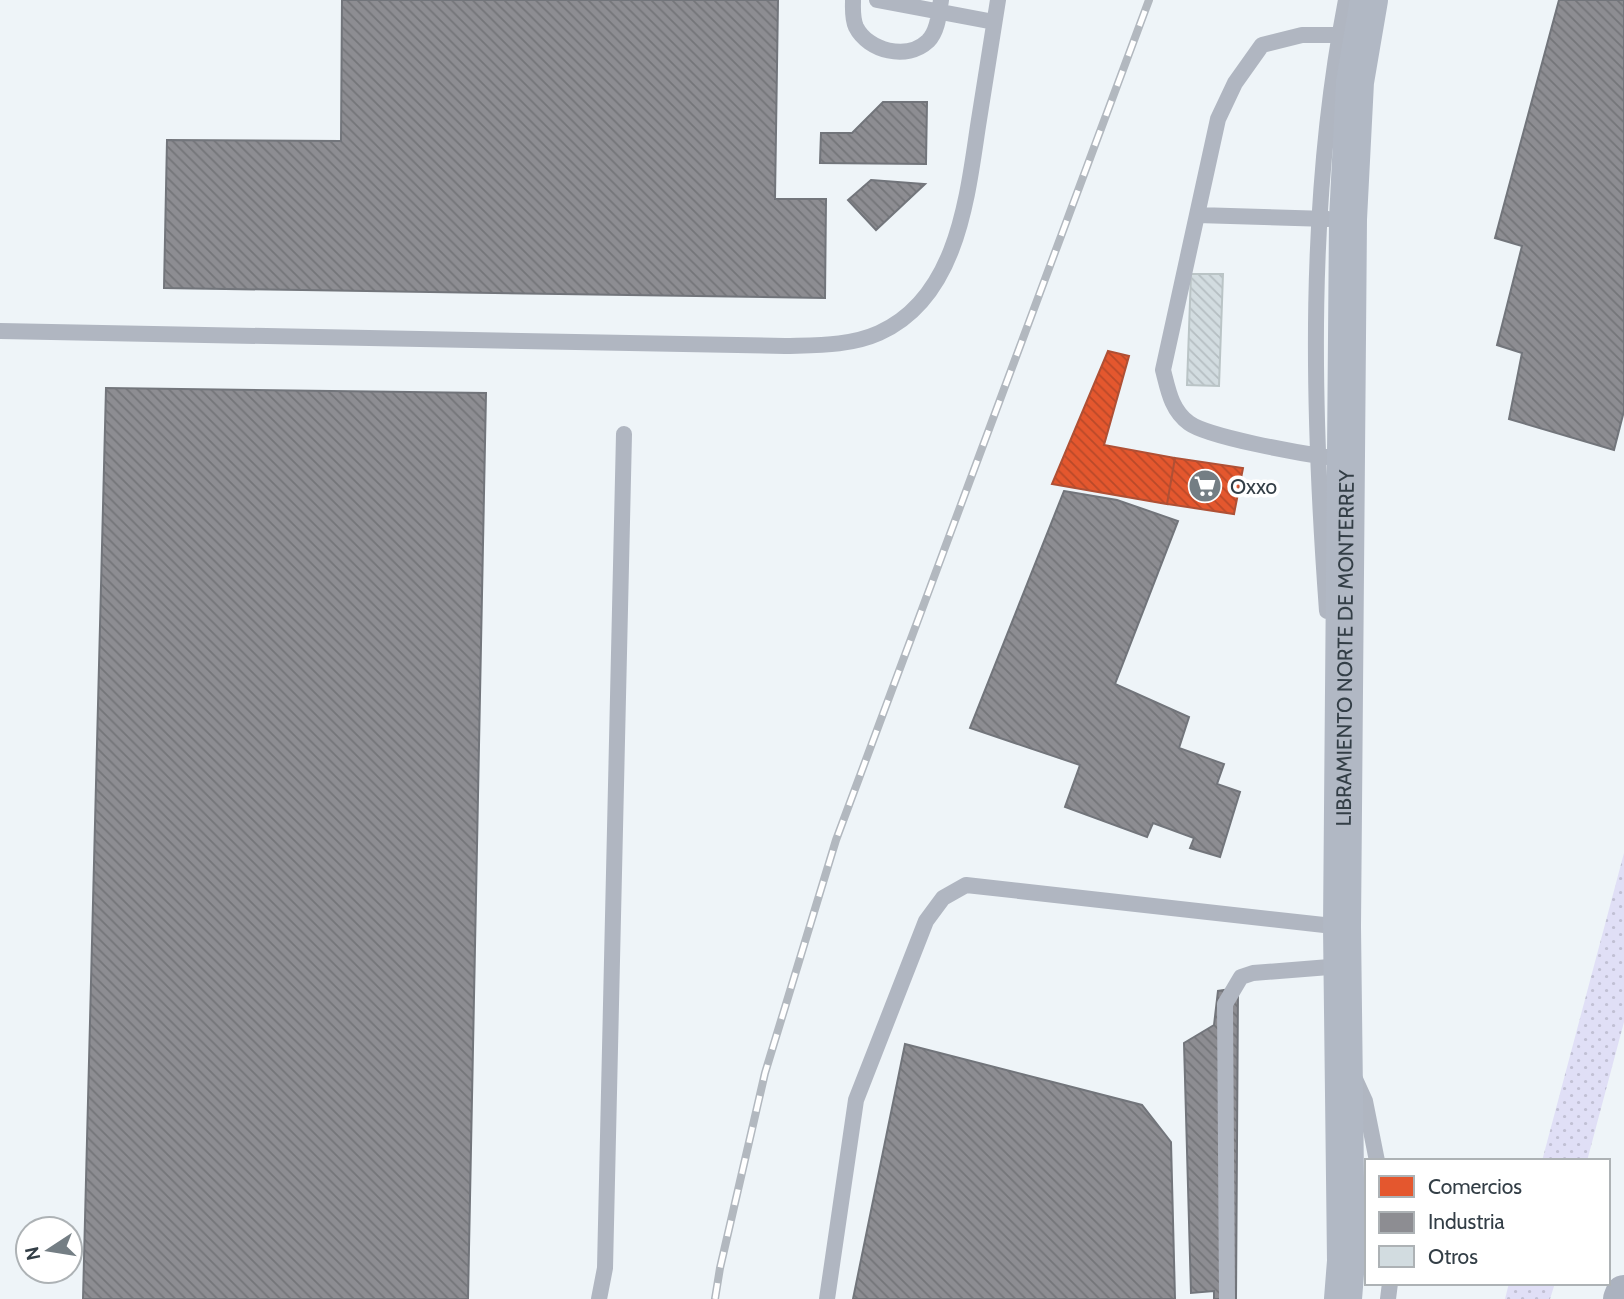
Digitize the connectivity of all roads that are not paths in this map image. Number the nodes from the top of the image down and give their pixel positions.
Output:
1 (853, 0) edge
2 (877, 0) edge
3 (998, 0) edge
4 (1346, 0) edge
5 (1369, 0) edge
6 (940, 6) edge
7 (994, 22) junction
8 (1351, 36) junction
9 (1197, 215) junction
10 (1334, 219) junction
11 (0, 331) edge
12 (624, 434) dead end
13 (1331, 458) junction
14 (1343, 771) junction
15 (1342, 927) junction
16 (1343, 966) junction
17 (1344, 1058) junction
18 (1377, 1159) edge
19 (1624, 1294) edge
20 (599, 1299) edge
21 (827, 1299) edge
22 (1227, 1299) edge
23 (1343, 1299) edge
24 (1622, 1299) edge

1 - 6 lane
2 - 6 lane
3 - 7 lane
4 - 8 lane
5 - 8 main road, LIBRAMIENTO NORTE DE MONTERREY
6 - 7 lane
7 - 11 lane
8 - 9 lane
8 - 10 main road, LIBRAMIENTO NORTE DE MONTERREY
9 - 10 lane
9 - 13 lane
10 - 13 main road, LIBRAMIENTO NORTE DE MONTERREY
12 - 20 lane
13 - 14 main road, LIBRAMIENTO NORTE DE MONTERREY
13 - 14 lane
14 - 15 main road, LIBRAMIENTO NORTE DE MONTERREY
15 - 16 main road, LIBRAMIENTO NORTE DE MONTERREY
15 - 21 lane
16 - 17 main road, LIBRAMIENTO NORTE DE MONTERREY
16 - 22 lane
17 - 18 lane
17 - 23 main road, LIBRAMIENTO NORTE DE MONTERREY
19 - 24 highway

